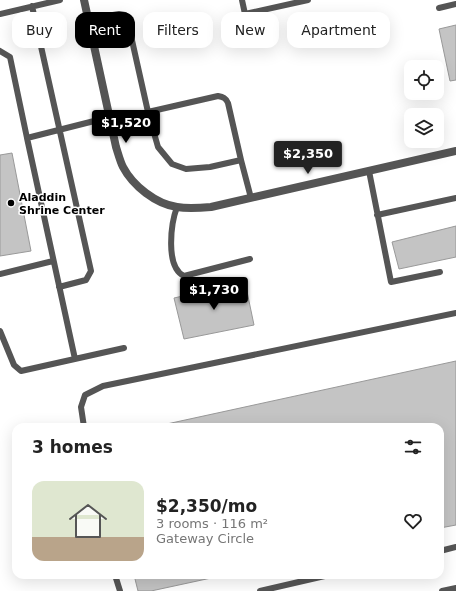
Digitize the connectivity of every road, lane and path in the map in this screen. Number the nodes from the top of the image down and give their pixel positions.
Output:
1 (60, 0) edge
2 (84, 0) edge
3 (242, 0) edge
4 (308, 0) edge
5 (456, 4) edge
6 (32, 6) junction
7 (439, 8) dead end
8 (87, 12) edge
9 (0, 14) edge
10 (95, 48) edge
11 (134, 48) edge
12 (0, 51) edge
13 (148, 112) junction
14 (110, 117) junction
15 (60, 130) junction
16 (27, 138) junction
17 (456, 151) edge
18 (242, 160) junction
19 (369, 171) junction
20 (251, 198) junction
21 (456, 198) edge
22 (177, 207) junction
23 (378, 215) junction
24 (250, 259) dead end
25 (53, 261) junction
26 (440, 272) dead end
27 (0, 274) edge
28 (59, 287) junction
29 (456, 313) edge
30 (0, 332) edge
31 (124, 348) dead end
32 (75, 359) junction
33 (83, 423) edge
34 (456, 547) edge
35 (444, 550) edge
36 (116, 579) edge
37 (312, 579) edge
38 (456, 588) edge
39 (120, 591) edge
40 (260, 591) edge
41 (442, 591) edge

1 - 6 lane
2 - 8 street
3 - 4 lane
5 - 7 lane
6 - 9 lane
6 - 15 lane
10 - 14 street
11 - 13 lane
12 - 16 lane
13 - 18 lane
13 - 18 lane
14 - 15 lane
14 - 22 street
15 - 16 lane
15 - 28 lane
16 - 25 lane
17 - 19 street
18 - 20 lane
19 - 20 street
19 - 23 lane
20 - 22 street
21 - 23 lane
22 - 24 lane
23 - 26 lane
25 - 27 lane
25 - 28 lane
28 - 32 lane
29 - 33 lane
30 - 32 lane
31 - 32 lane
34 - 35 lane
36 - 39 lane
37 - 40 lane
38 - 41 lane

